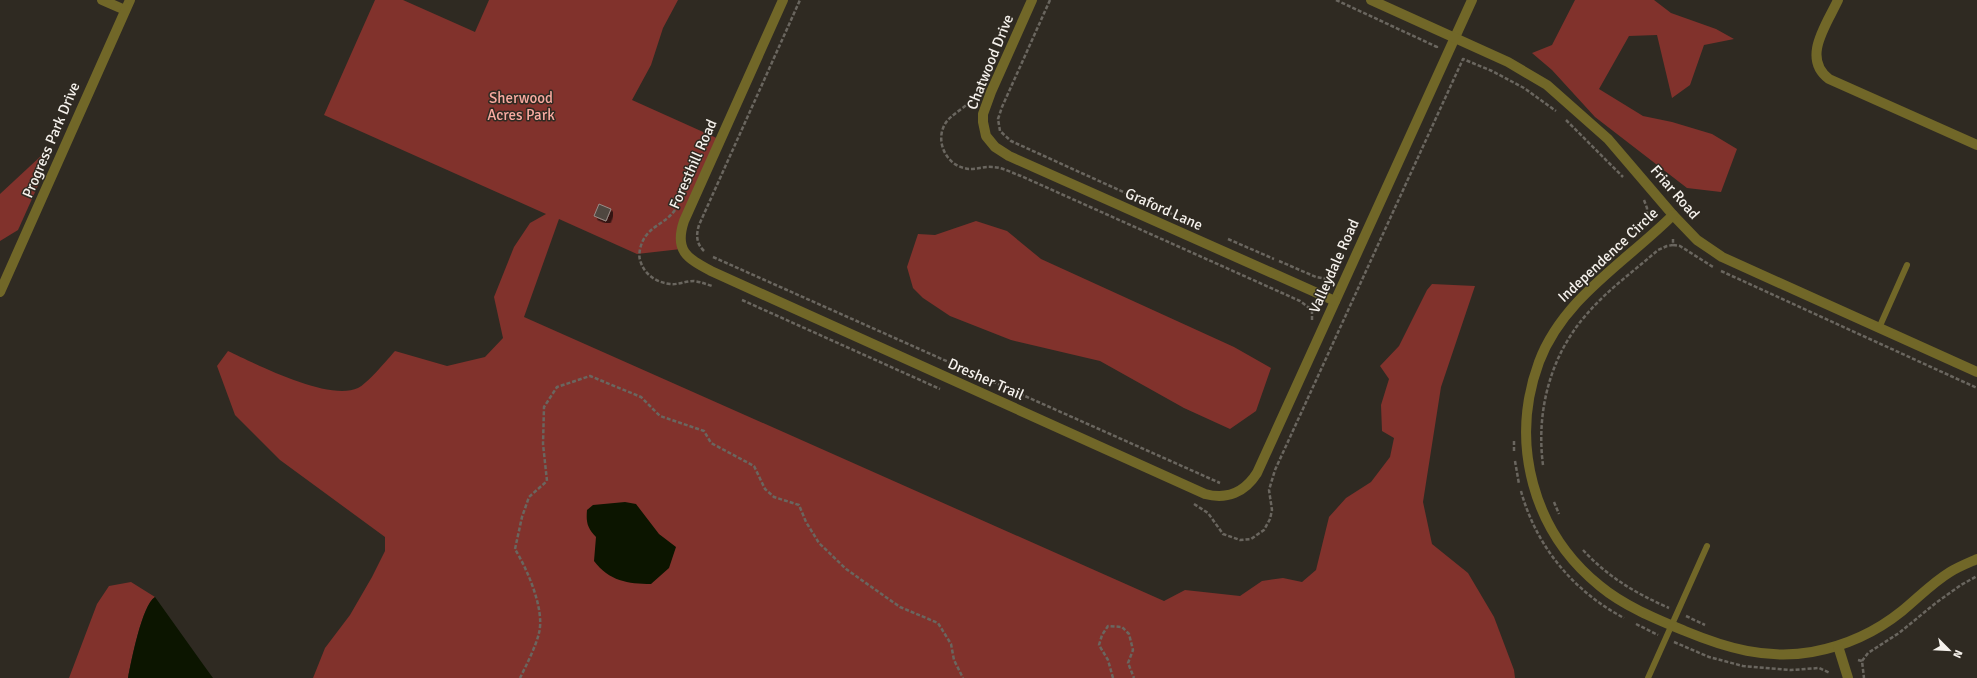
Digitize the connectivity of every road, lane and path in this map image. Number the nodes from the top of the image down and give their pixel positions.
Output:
1 (102, 0) edge
2 (130, 0) edge
3 (783, 0) edge
4 (800, 0) edge
5 (1032, 0) edge
6 (1050, 0) edge
7 (1336, 0) edge
8 (1371, 0) edge
9 (1472, 0) edge
10 (1838, 0) edge
11 (125, 10) junction
12 (1454, 38) junction
13 (1437, 47) dead end
14 (986, 136) joint
15 (1977, 145) edge
16 (1624, 178) dead end
17 (1639, 195) dead end
18 (676, 208) dead end
19 (1647, 215) junction
20 (1673, 215) junction
21 (1177, 216) dead end
22 (1653, 216) dead end
23 (1642, 226) dead end
24 (1227, 238) dead end
25 (1673, 239) dead end
26 (707, 254) dead end
27 (711, 256) dead end
28 (1907, 265) dead end
29 (1327, 279) dead end
30 (716, 288) dead end
31 (0, 292) edge
32 (770, 298) joint
33 (741, 299) dead end
34 (1335, 301) junction
35 (1316, 306) dead end
36 (1311, 324) dead end
37 (1879, 328) junction
38 (1977, 372) edge
39 (941, 390) dead end
40 (1514, 433) dead end
41 (1543, 468) dead end
42 (1222, 484) dead end
43 (1190, 486) joint
44 (1553, 500) dead end
45 (1188, 501) dead end
46 (1562, 520) dead end
47 (1707, 546) dead end
48 (1580, 547) dead end
49 (1977, 559) edge
50 (1977, 576) edge
51 (1677, 612) junction
52 (1628, 620) dead end
53 (1634, 623) dead end
54 (1672, 625) junction
55 (1708, 626) dead end
56 (1666, 638) junction
57 (1838, 646) junction
58 (1858, 660) dead end
59 (1862, 661) junction
60 (1834, 669) dead end
61 (520, 678) edge
62 (963, 678) edge
63 (1113, 678) edge
64 (1134, 678) edge
65 (1648, 678) edge
66 (1848, 678) edge
67 (1864, 678) edge

1 - 11 street
2 - 11 street, Progress Park Drive
3 - 32 street, Foresthill Road
4 - 26 path
5 - 14 street, Chatwood Drive
6 - 21 path
7 - 13 path
8 - 12 street, Friar Road
9 - 12 street, Valleydale Road
10 - 15 street
11 - 31 street, Progress Park Drive
12 - 20 street, Friar Road
12 - 34 street, Valleydale Road
14 - 34 street, Graford Lane
16 - 45 path
17 - 19 path
18 - 30 path
19 - 22 path
19 - 23 path
20 - 37 street, Friar Road
20 - 54 street, Independence Circle
24 - 29 path
25 - 41 path
27 - 42 path
28 - 37 lane
32 - 43 street, Dresher Trail
33 - 39 path
34 - 43 street, Valleydale Road
35 - 36 path
37 - 38 street, Friar Road
40 - 52 path
44 - 46 path
47 - 51 lane
48 - 51 path
49 - 57 street, Independence Circle
50 - 59 path
51 - 54 lane
51 - 55 path
53 - 56 path
54 - 56 lane
54 - 57 street, Independence Circle
56 - 60 path
56 - 65 lane
57 - 66 street
58 - 59 path
59 - 67 path
61 - 62 path
63 - 64 path

